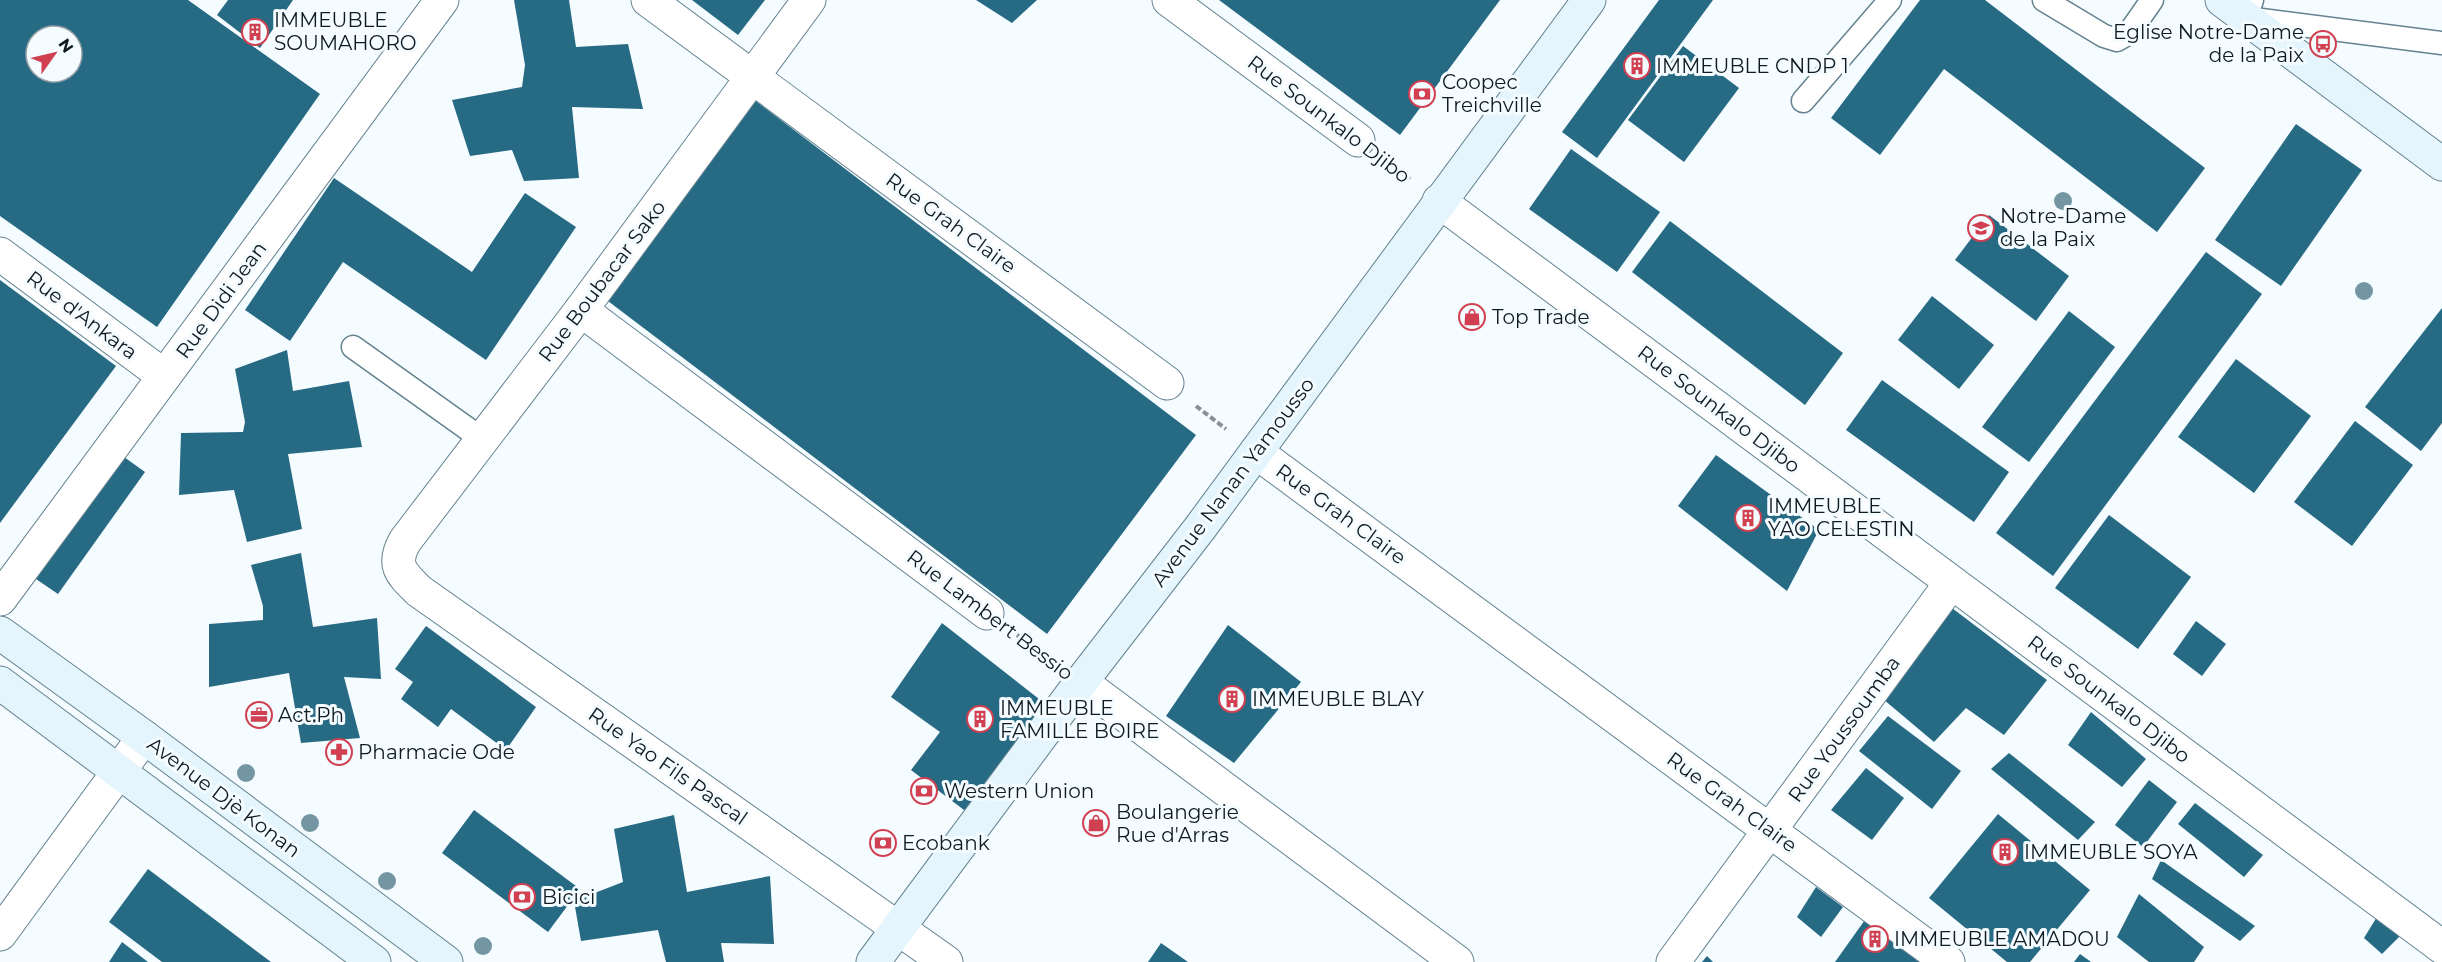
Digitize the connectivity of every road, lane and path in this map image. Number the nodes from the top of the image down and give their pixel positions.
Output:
1 (442, 0) edge
2 (648, 0) edge
3 (809, 0) edge
4 (1169, 0) edge
5 (1589, 0) edge
6 (1890, 0) edge
7 (2044, 0) edge
8 (2152, 0) edge
9 (2240, 6) edge
10 (2442, 43) edge
11 (752, 77) junction
12 (1803, 101) dead end
13 (1358, 140) joint
14 (2442, 164) edge
15 (1439, 201) junction
16 (0, 254) edge
17 (581, 310) junction
18 (353, 346) dead end
19 (164, 376) junction
20 (1167, 383) joint
21 (482, 439) junction
22 (1256, 452) junction
23 (398, 562) joint
24 (1951, 583) junction
25 (0, 599) edge
26 (987, 613) joint
27 (0, 633) edge
28 (1081, 682) junction
29 (0, 683) edge
30 (144, 737) junction
31 (119, 771) junction
32 (1770, 830) junction
33 (899, 927) junction
34 (0, 934) edge
35 (2439, 950) edge
36 (374, 962) edge
37 (446, 962) edge
38 (873, 962) edge
39 (946, 962) edge
40 (1457, 962) edge
41 (1673, 962) edge
42 (1948, 962) edge

1 - 19 street, Rue Didi Jean
2 - 11 street, Rue Grah Claire
3 - 11 street, Rue Boubacar Sako
4 - 13 street, Rue Sounkalo Djibo
5 - 15 street, Avenue Nanan Yamousso
6 - 12 lane
7 - 8 lane
9 - 10 lane
9 - 14 street
11 - 17 street, Rue Boubacar Sako
11 - 20 street, Rue Grah Claire
13 - 15 path, Rue Sounkalo Djibo
15 - 22 street, Avenue Nanan Yamousso
15 - 24 street, Rue Sounkalo Djibo
16 - 19 street, Rue d'Ankara
17 - 21 street, Rue Boubacar Sako
17 - 26 street, Rue Lambert Bessio
18 - 21 lane
19 - 25 street, Rue Didi Jean
20 - 22 path, Rue Grah Claire
21 - 23 street, Rue Boubacar Sako
22 - 28 street, Avenue Nanan Yamousso
22 - 32 street, Rue Grah Claire
23 - 33 street, Rue Yao Fils Pascal
24 - 32 street, Rue Youssoumba
24 - 35 street, Rue Sounkalo Djibo
26 - 28 path, Rue Lambert Bessio
27 - 30 street, Avenue Djè Konan
28 - 33 street, Avenue Nanan Yamousso
28 - 40 street, Rue Lambert Bessio
29 - 31 street
30 - 31 street
30 - 37 street, Avenue Djè Konan
31 - 34 street
31 - 36 street
32 - 41 street, Rue Youssoumba
32 - 42 street, Rue Grah Claire
33 - 38 street, Avenue Nanan Yamousso
33 - 39 street, Rue Yao Fils Pascal

